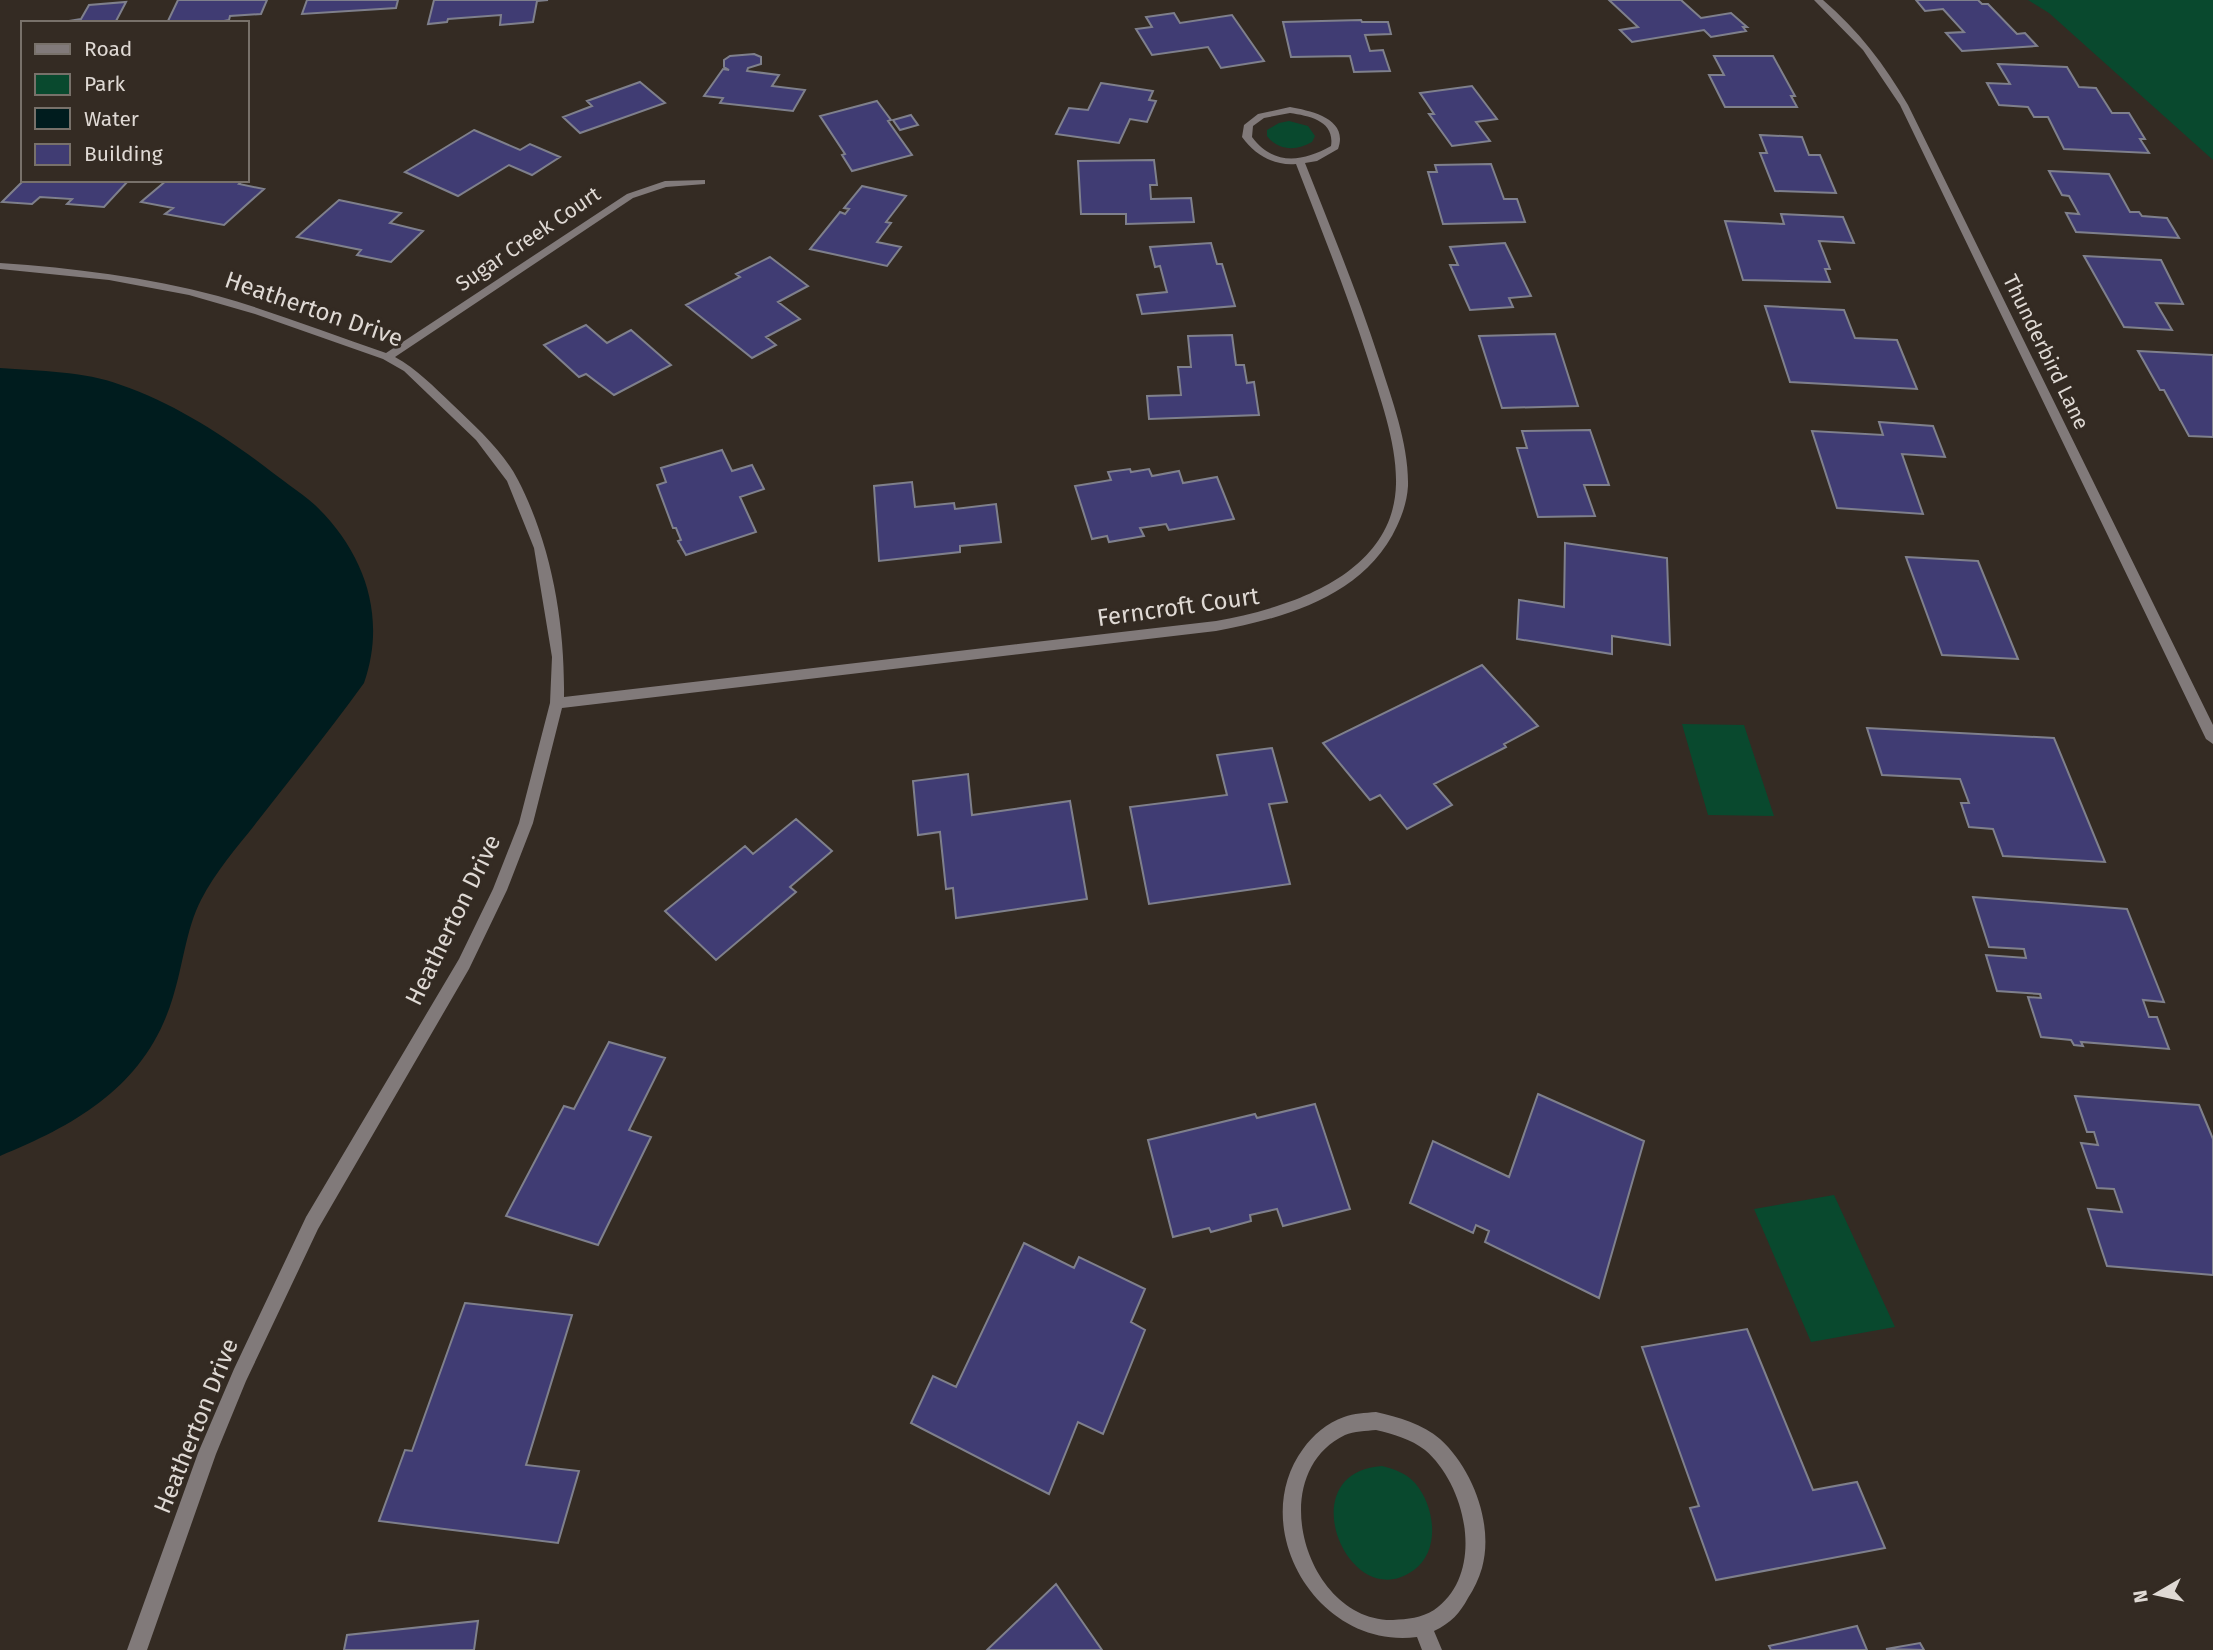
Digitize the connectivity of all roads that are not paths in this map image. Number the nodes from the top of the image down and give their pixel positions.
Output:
1 (1818, 0) edge
2 (1300, 161) junction
3 (702, 182) dead end
4 (0, 266) edge
5 (387, 357) junction
6 (558, 703) junction
7 (2213, 739) edge
8 (1423, 1627) junction
9 (137, 1650) edge
10 (1432, 1650) edge

1 - 7 street, Thunderbird Lane
2 - 2 street
2 - 6 street, Ferncroft Court
3 - 5 street, Sugar Creek Court
4 - 5 street, Heatherton Drive
5 - 6 street, Heatherton Drive
6 - 9 street, Heatherton Drive
8 - 8 street
8 - 10 street

